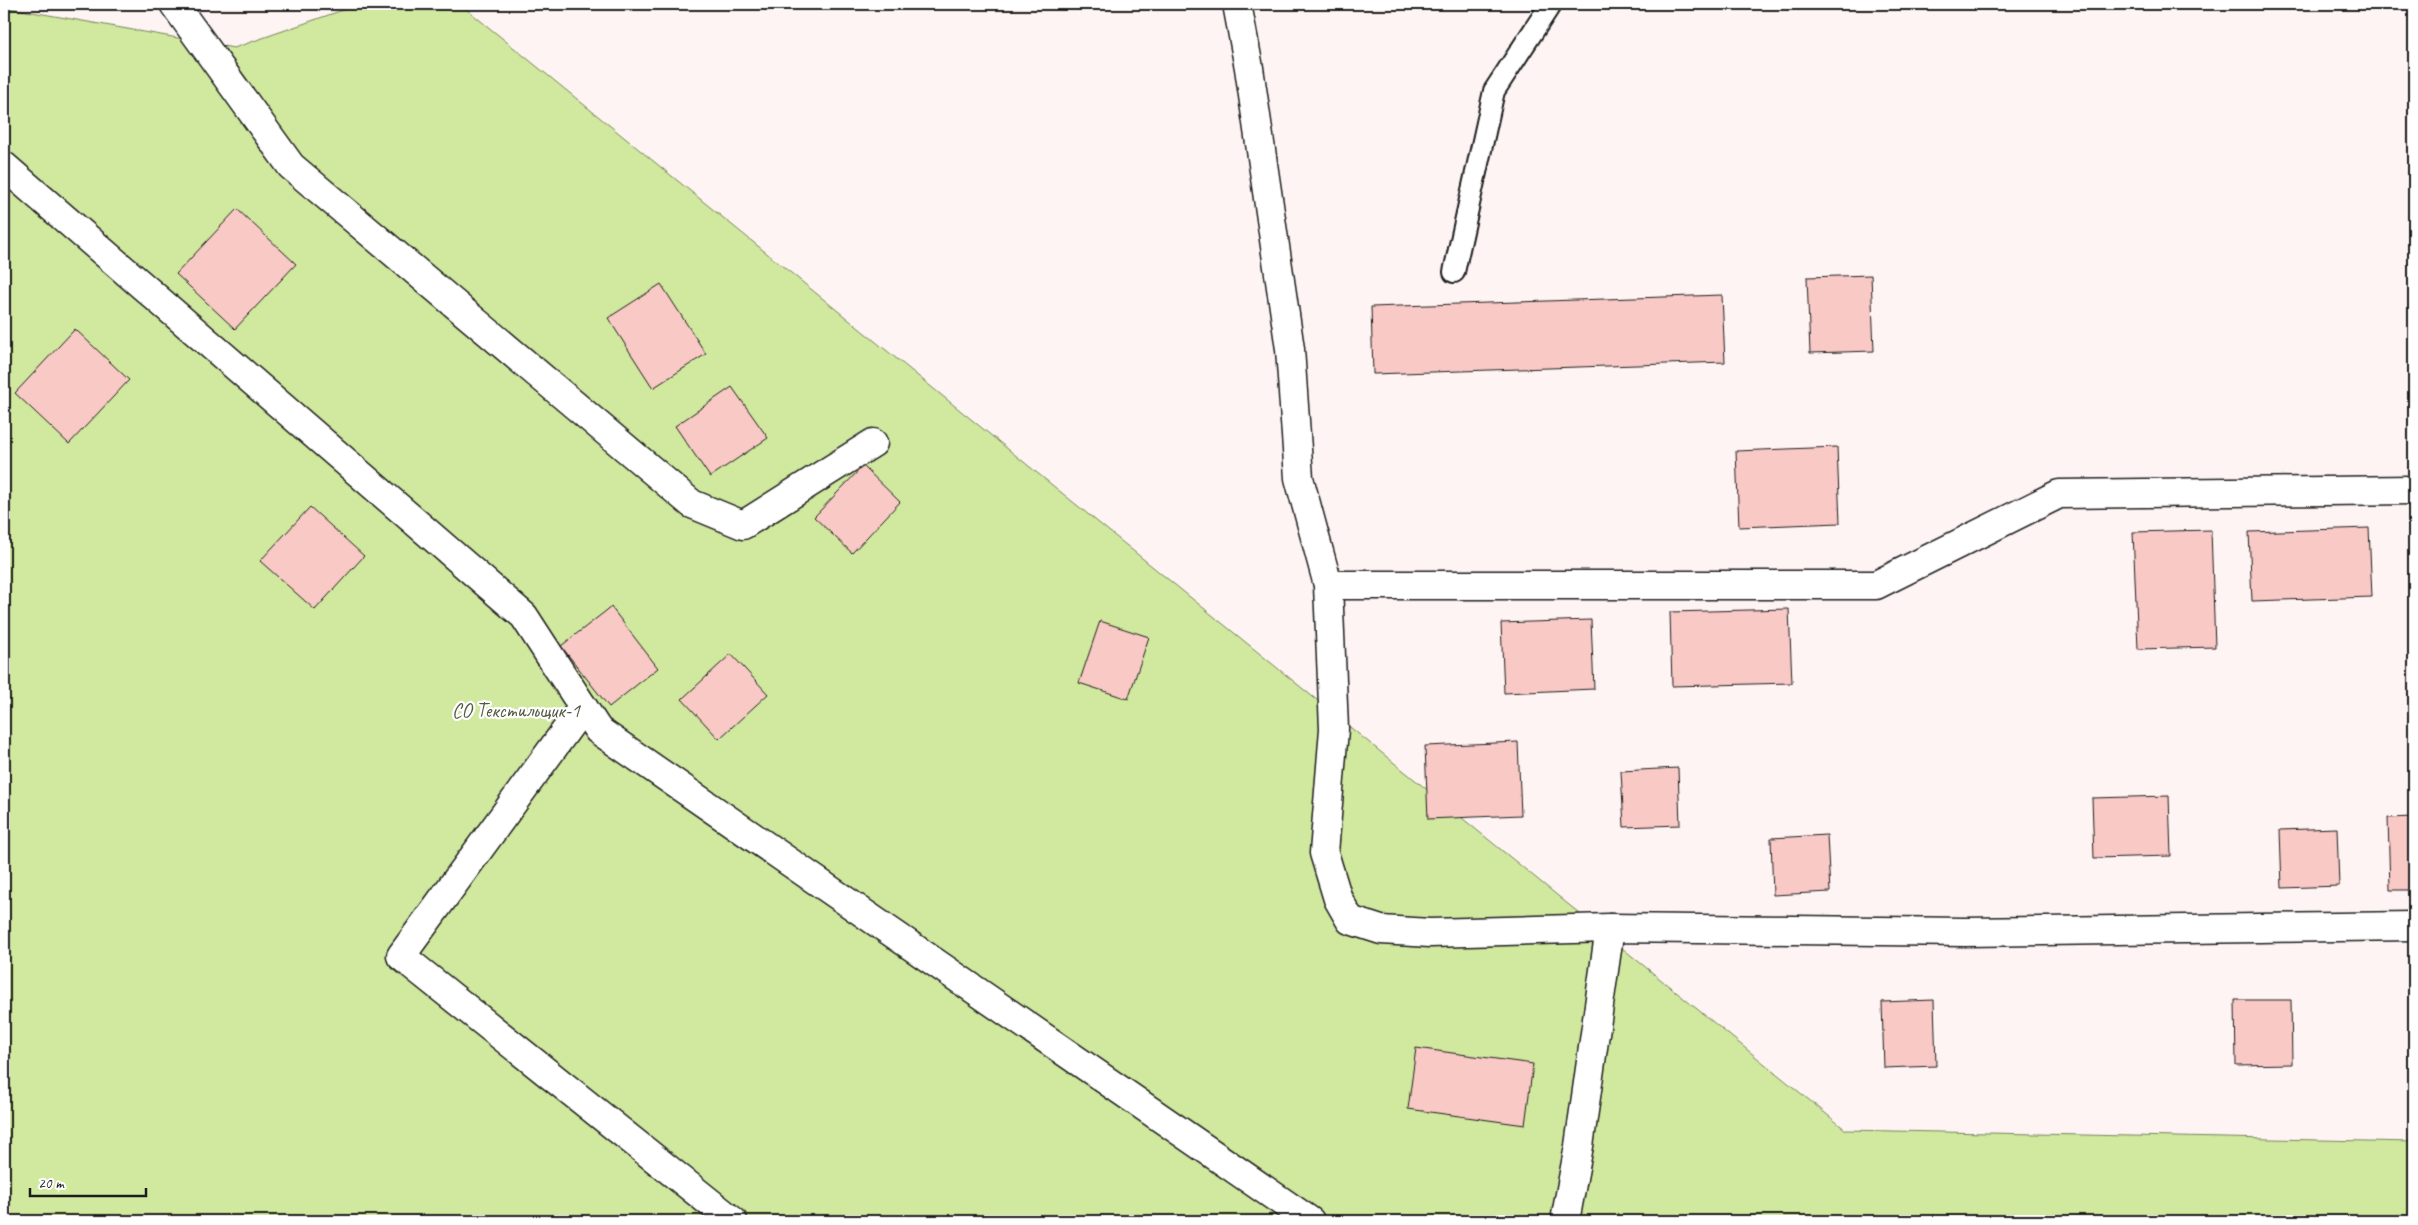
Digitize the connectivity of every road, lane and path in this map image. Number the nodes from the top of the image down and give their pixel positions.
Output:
1 (174, 4) edge
2 (1237, 4) edge
3 (1551, 4) edge
4 (4, 166) edge
5 (1454, 272) dead end
6 (873, 443) dead end
7 (2414, 490) edge
8 (1328, 585) junction
9 (582, 707) junction
10 (2414, 926) edge
11 (1610, 928) junction
12 (733, 1221) edge
13 (1310, 1221) edge
14 (1565, 1221) edge

1 - 6 street
2 - 8 street
3 - 5 lane
4 - 9 street
7 - 8 street
8 - 11 street
9 - 12 street
9 - 13 street
10 - 11 street
11 - 14 street

